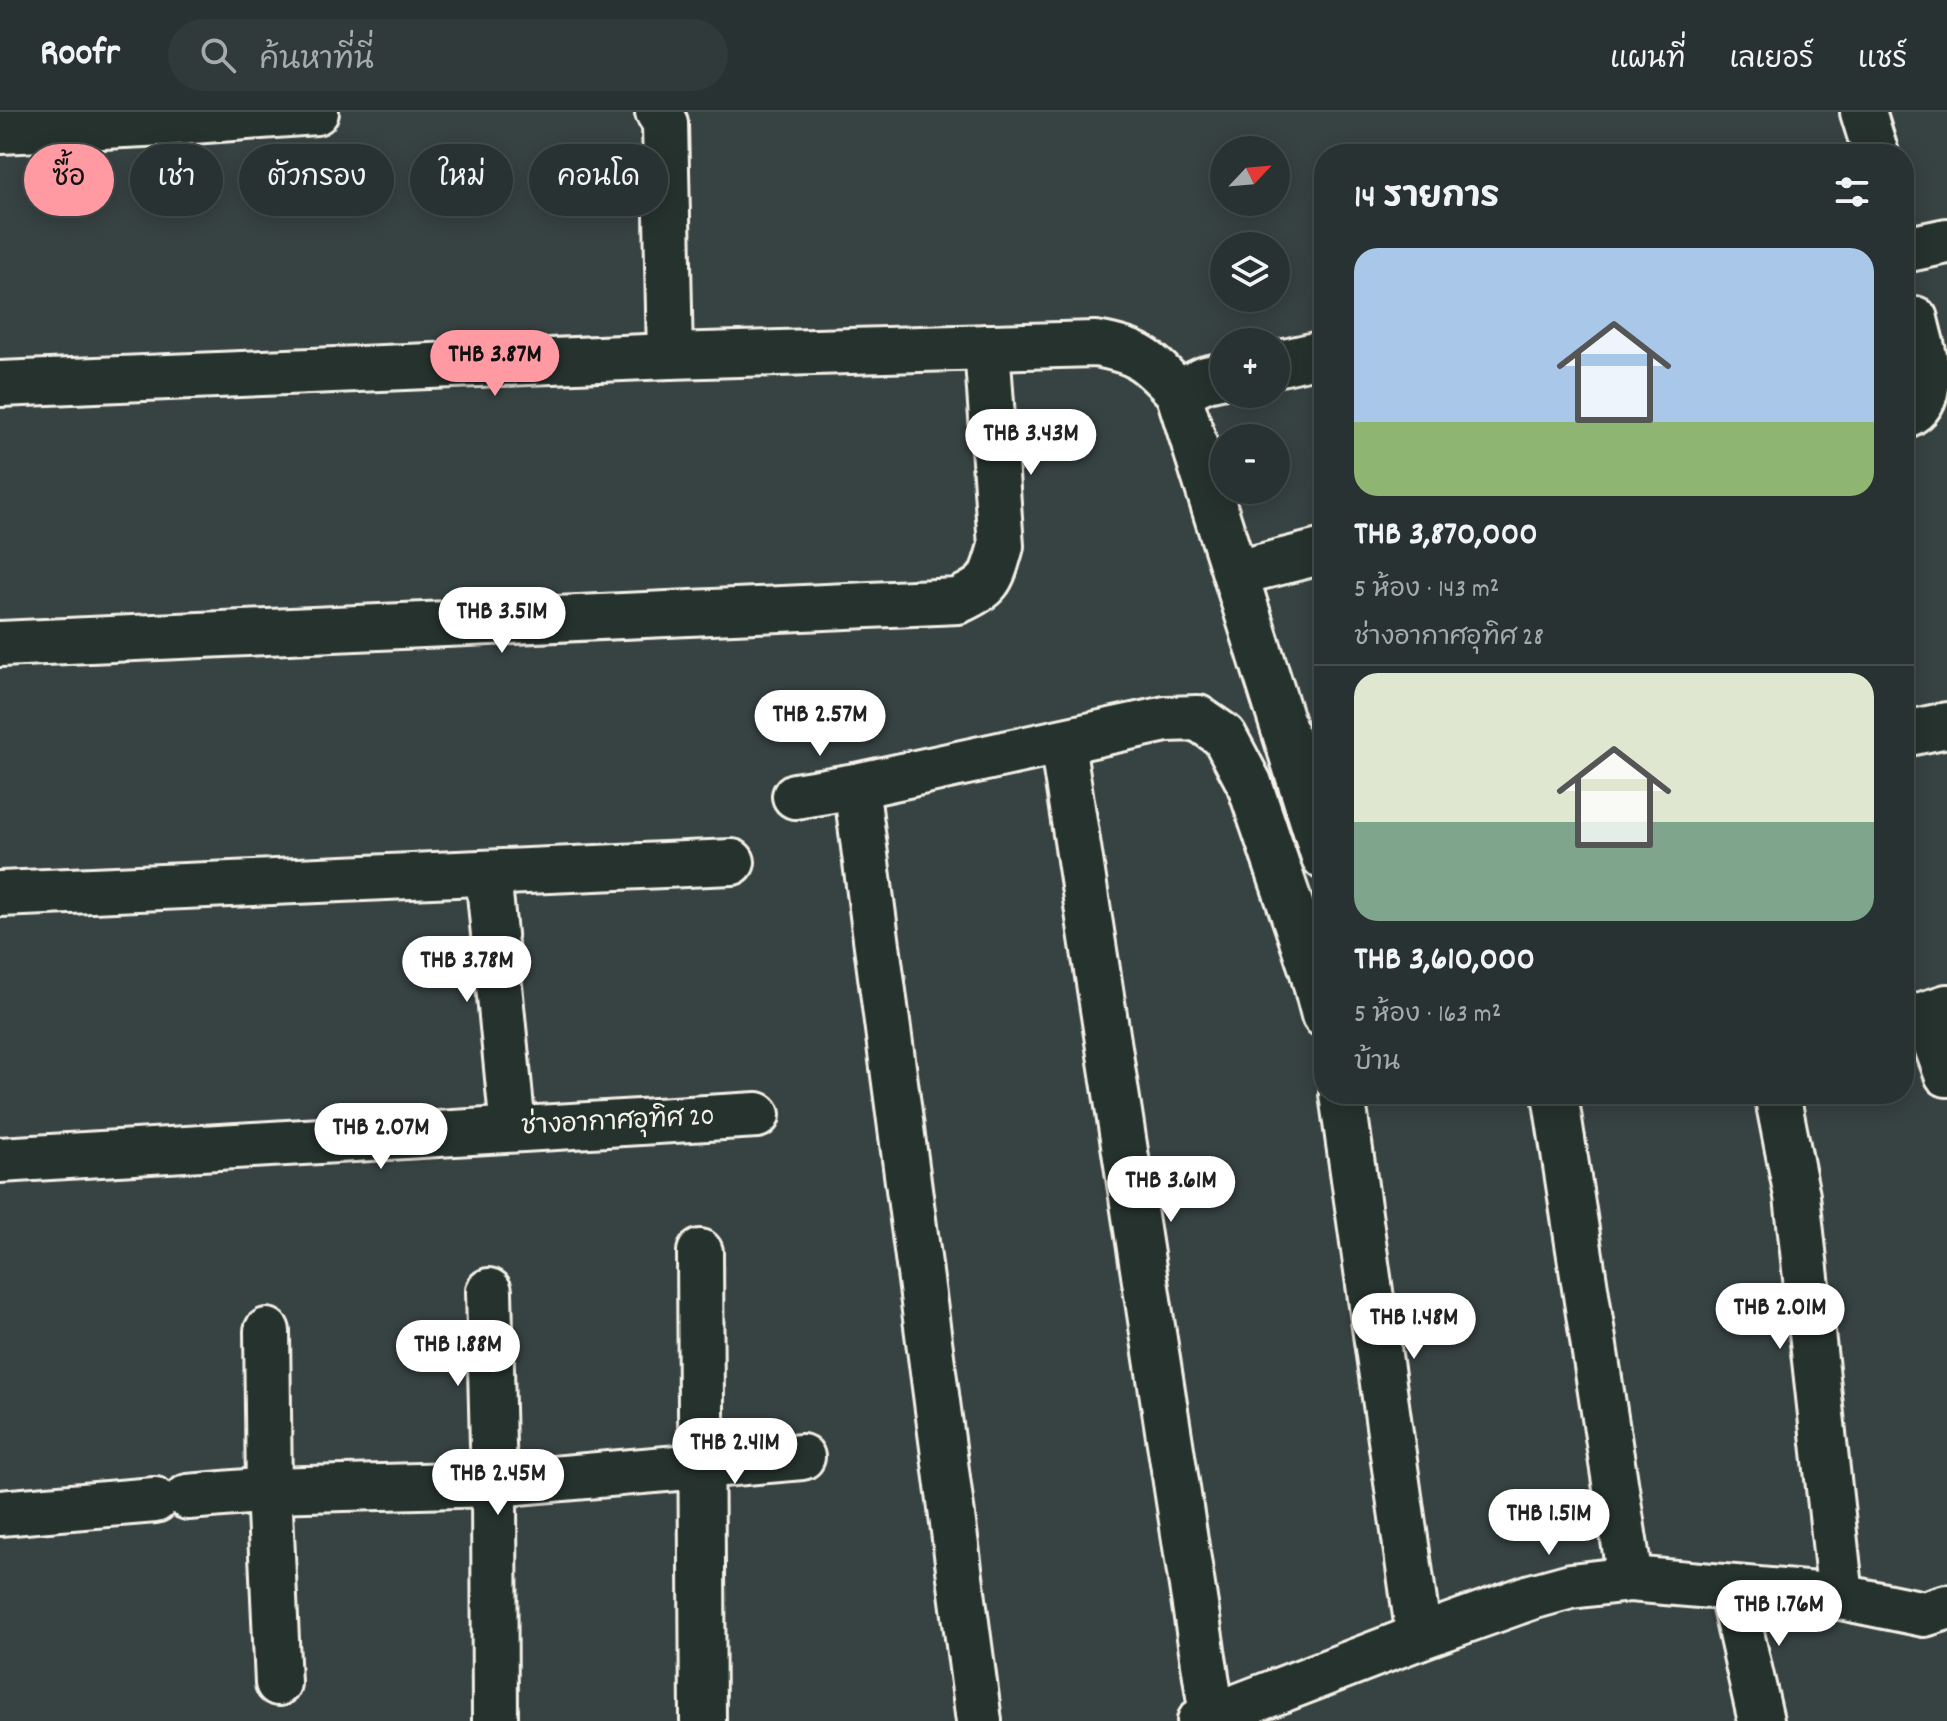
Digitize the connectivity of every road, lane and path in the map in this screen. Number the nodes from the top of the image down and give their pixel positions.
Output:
1 (316, 112) edge
2 (658, 112) edge
3 (1863, 112) edge
4 (165, 118) edge
5 (0, 131) edge
6 (1873, 144) edge
7 (1947, 241) edge
8 (1914, 246) edge
9 (1922, 317) edge
10 (987, 347) junction
11 (1314, 355) edge
12 (670, 356) junction
13 (1290, 361) edge
14 (1210, 378) edge
15 (0, 384) edge
16 (1178, 392) junction
17 (1914, 409) edge
18 (1314, 554) edge
19 (1236, 573) junction
20 (0, 644) edge
21 (1947, 725) edge
22 (1914, 732) edge
23 (1062, 743) junction
24 (856, 786) junction
25 (795, 796) dead end
26 (1314, 830) edge
27 (732, 862) dead end
28 (488, 873) junction
29 (0, 894) edge
30 (1314, 979) edge
31 (1947, 1007) edge
32 (1947, 1074) edge
33 (1343, 1104) edge
34 (1557, 1104) edge
35 (1779, 1104) edge
36 (757, 1115) dead end
37 (513, 1129) junction
38 (0, 1160) edge
39 (700, 1252) dead end
40 (489, 1291) dead end
41 (267, 1331) dead end
42 (802, 1457) dead end
43 (700, 1466) junction
44 (494, 1484) junction
45 (269, 1490) junction
46 (0, 1513) edge
47 (1630, 1579) junction
48 (1731, 1589) junction
49 (1841, 1597) junction
50 (1939, 1619) edge
51 (1419, 1637) junction
52 (278, 1683) dead end
53 (1206, 1718) edge
54 (495, 1721) edge
55 (703, 1721) edge
56 (979, 1721) edge
57 (1761, 1721) edge

1 - 4 street
2 - 12 street
3 - 6 street
4 - 5 street
7 - 8 street
9 - 17 street
10 - 12 street
10 - 16 street
10 - 20 street
11 - 13 street
12 - 15 street
14 - 16 street
16 - 19 street
18 - 19 street
19 - 26 street
21 - 22 street
23 - 24 street
23 - 30 street
23 - 53 street
24 - 25 street
24 - 56 street
27 - 28 street
28 - 29 street
28 - 37 street
31 - 32 street
33 - 51 street
34 - 47 street
35 - 49 street
36 - 37 street, ช่างอากาศอุทิศ 20
37 - 38 street, ช่างอากาศอุทิศ 20
39 - 43 street
40 - 44 street
41 - 45 street
42 - 43 street
43 - 44 street
43 - 55 street
44 - 45 street
44 - 54 street
45 - 46 street
45 - 52 street
47 - 48 street
47 - 51 street
48 - 49 street
48 - 57 street
49 - 50 street
51 - 53 street

